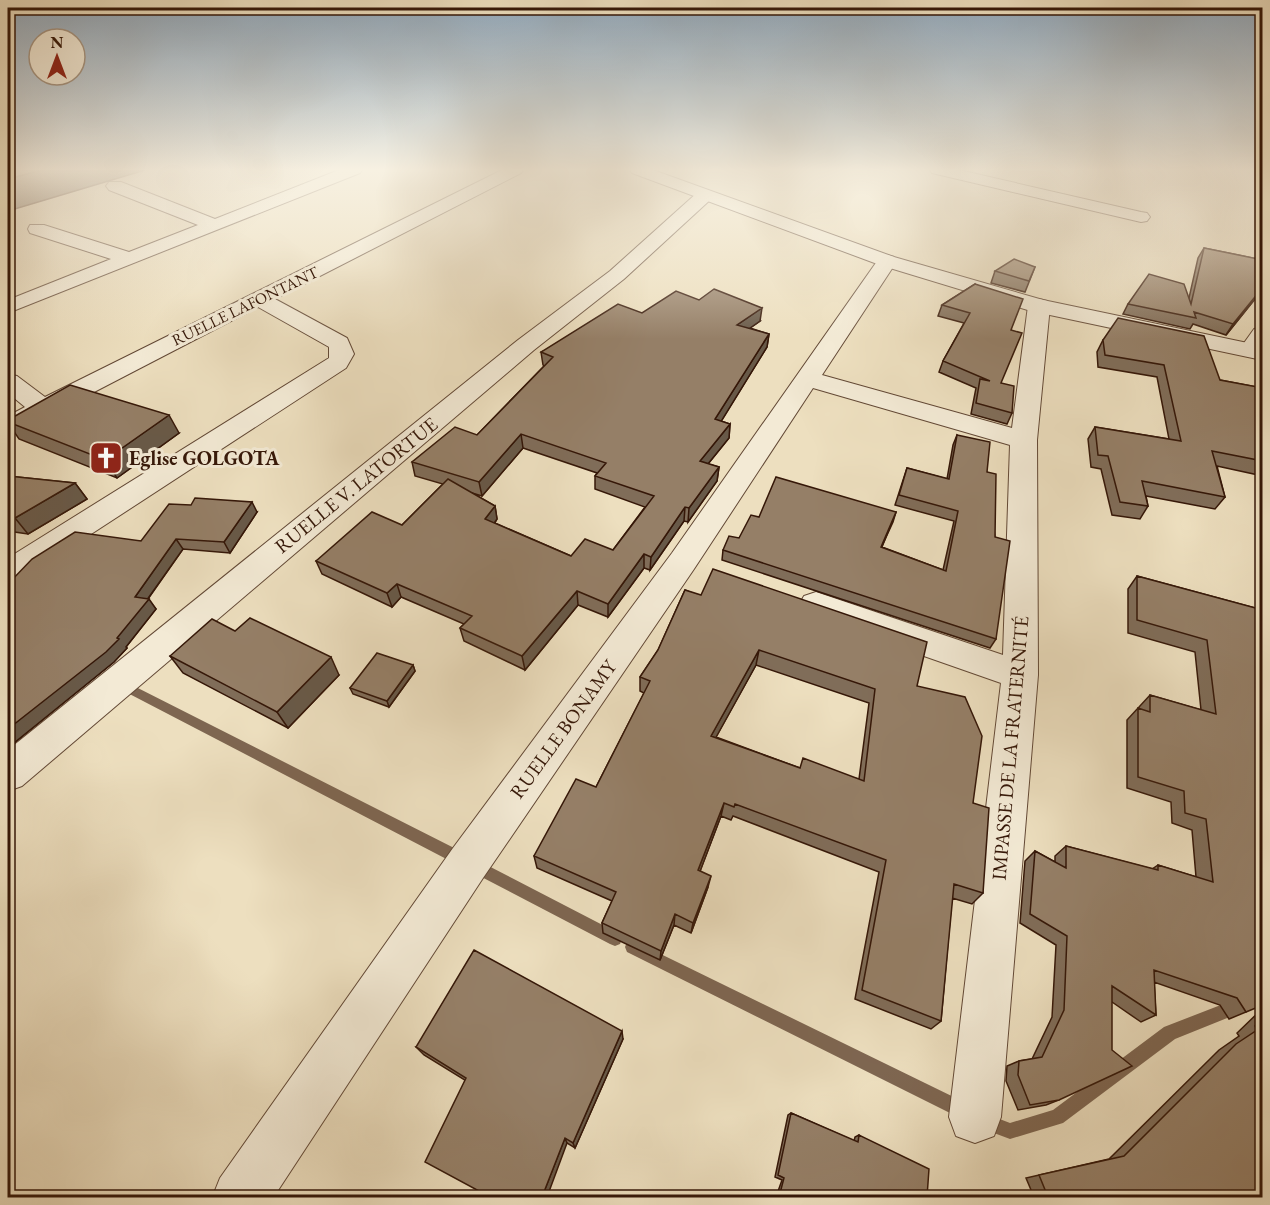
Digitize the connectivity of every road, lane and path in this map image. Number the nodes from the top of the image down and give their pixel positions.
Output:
1 (212, 226) edge
2 (403, 226) edge
3 (671, 226) edge
4 (789, 226) edge
5 (36, 229) dead end
6 (129, 259) junction
7 (887, 261) junction
8 (260, 299) junction
9 (1039, 306) junction
10 (8, 307) edge
11 (1259, 346) edge
12 (809, 379) junction
13 (8, 381) edge
14 (44, 408) junction
15 (8, 426) edge
16 (1024, 440) junction
17 (8, 573) edge
18 (786, 595) edge
19 (1020, 675) junction
20 (8, 773) edge
21 (975, 1117) dead end
22 (240, 1197) edge

1 - 6 street
2 - 8 street, RUELLE LAFONTANT
3 - 20 street, RUELLE V. LATORTUE
4 - 7 street
5 - 6 street
6 - 10 street
7 - 9 street
7 - 12 street, RUELLE BONAMY
8 - 14 street, RUELLE LAFONTANT
8 - 17 street
9 - 11 street
9 - 16 street, IMPASSE DE LA FRATERNITÉ
12 - 16 street
12 - 22 street, RUELLE BONAMY
13 - 14 street
14 - 15 street, RUELLE LAFONTANT
16 - 19 street, IMPASSE DE LA FRATERNITÉ
18 - 19 street
19 - 21 street, IMPASSE DE LA FRATERNITÉ

